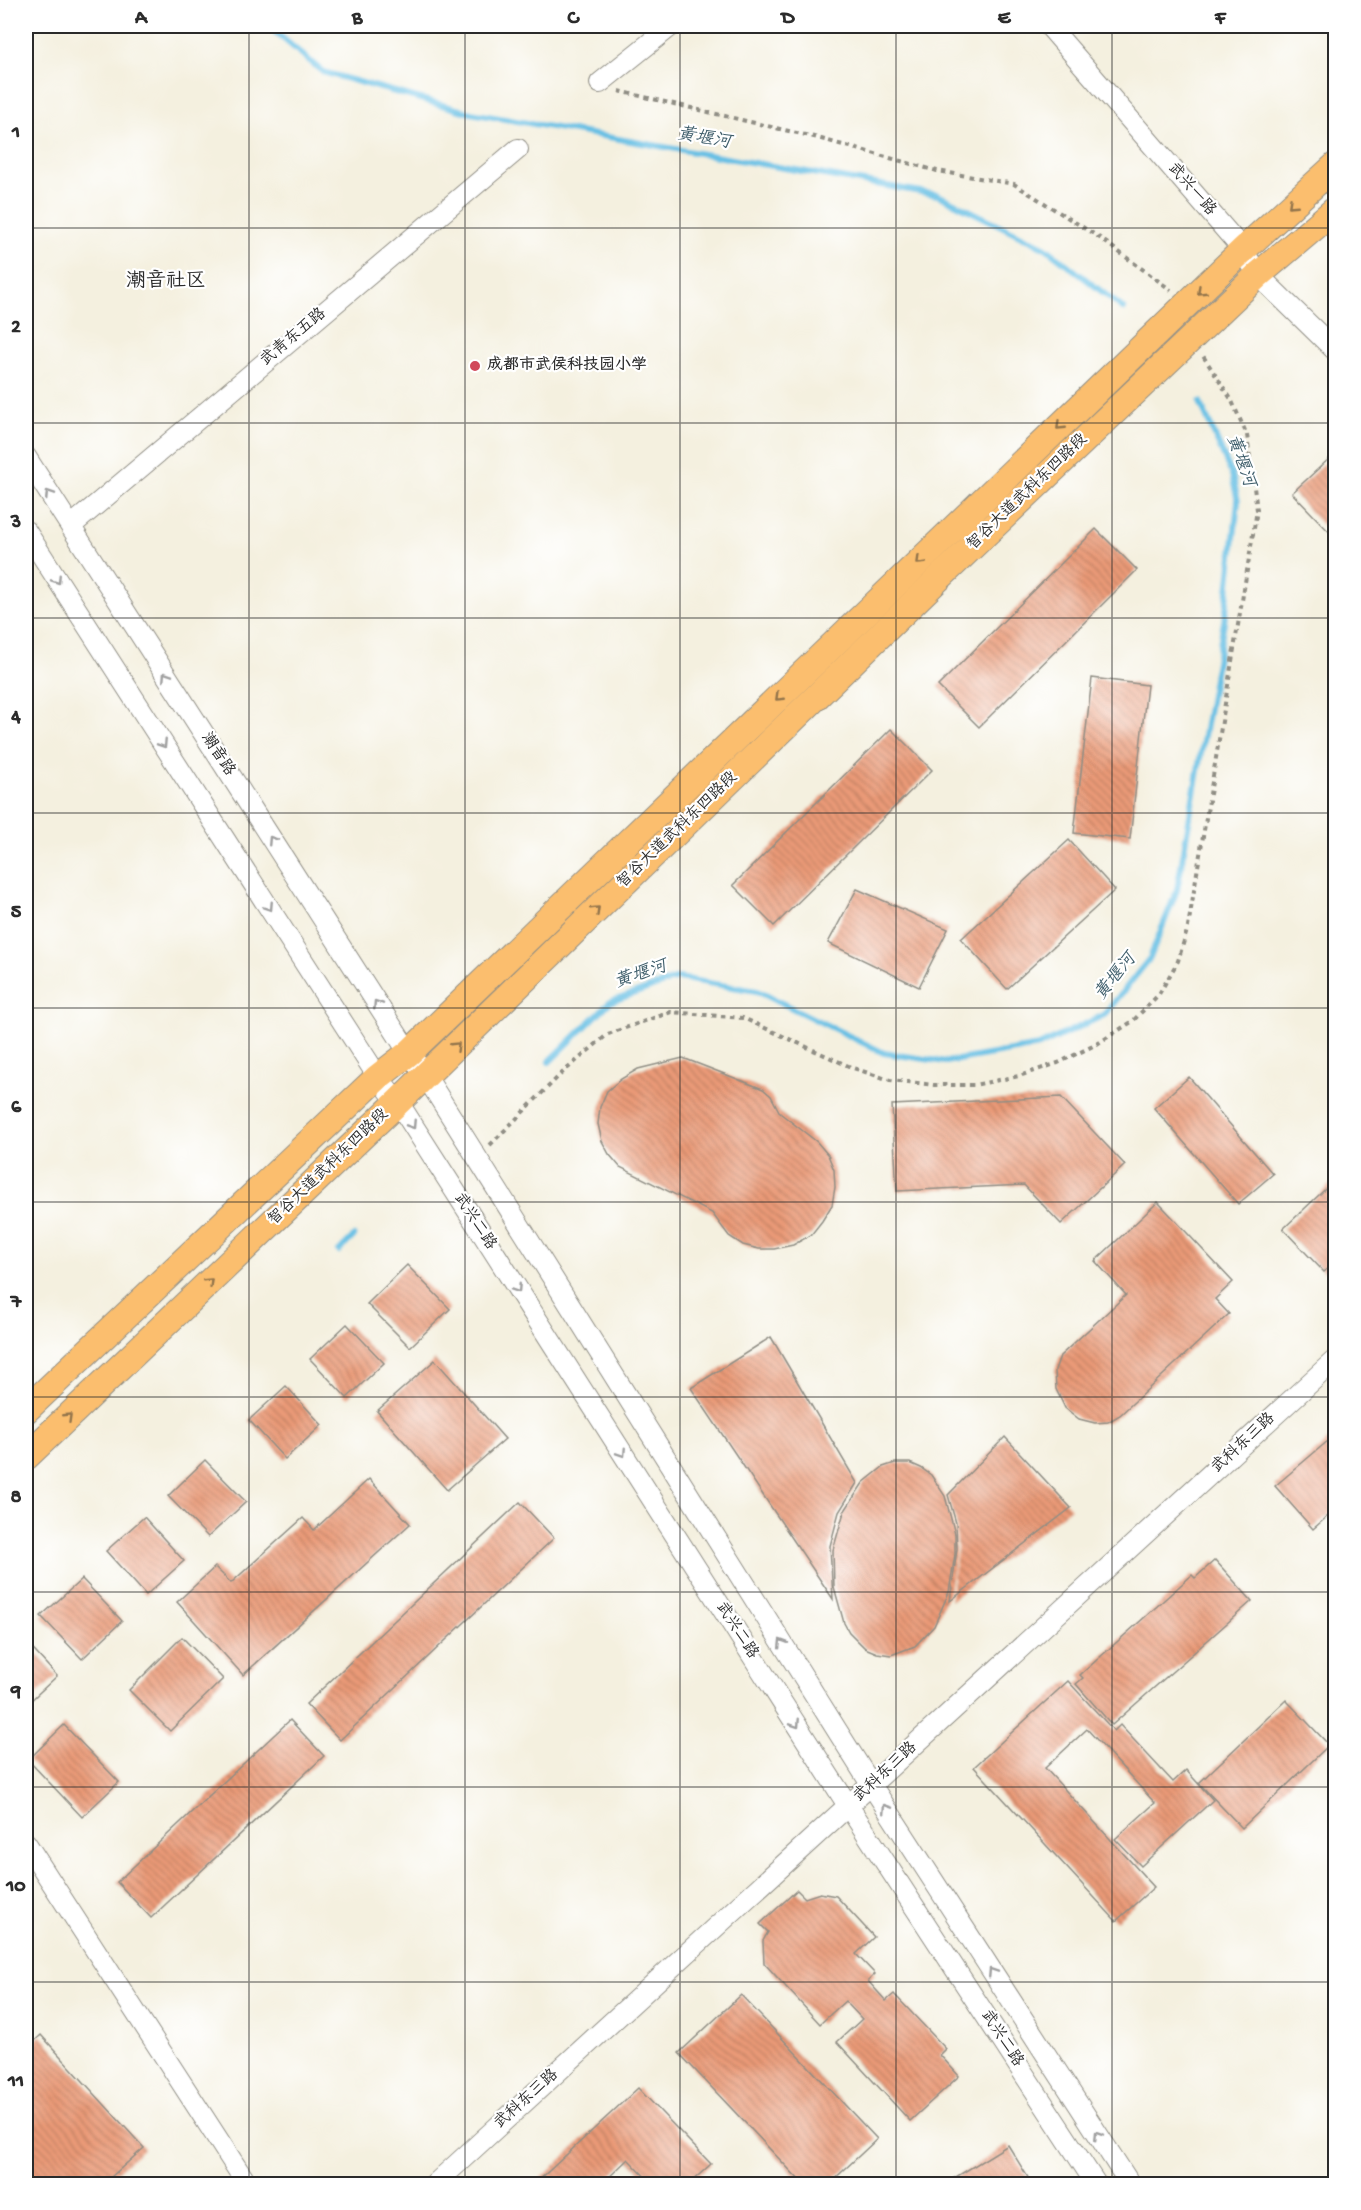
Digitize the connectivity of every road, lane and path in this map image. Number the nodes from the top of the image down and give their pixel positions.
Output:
1 (671, 26) edge
2 (1049, 26) edge
3 (600, 83) joint
4 (518, 149) dead end
5 (1335, 159) edge
6 (1335, 165) edge
7 (1314, 184) junction
8 (1335, 209) edge
9 (1243, 250) junction
10 (1258, 275) junction
11 (1189, 302) junction
12 (1191, 338) junction
13 (1335, 351) edge
14 (26, 457) edge
15 (71, 526) junction
16 (26, 531) edge
17 (32, 558) edge
18 (409, 1053) junction
19 (425, 1076) junction
20 (378, 1077) junction
21 (398, 1102) junction
22 (477, 1158) junction
23 (1335, 1359) edge
24 (26, 1410) edge
25 (26, 1457) edge
26 (872, 1786) junction
27 (849, 1807) junction
28 (26, 1843) edge
29 (248, 2184) edge
30 (435, 2184) edge
31 (1096, 2184) edge
32 (1130, 2184) edge

1 - 3 street
2 - 9 street, 武兴一路
3 - 11 path
4 - 15 street, 武青东五路
5 - 7 street
6 - 7 main road, 智谷大道武科东四路段
7 -> 9 main road, 智谷大道武科东四路段
8 - 10 main road, 智谷大道武科东四路段
9 - 10 street, 武兴一路
9 -> 11 main road, 智谷大道武科东四路段
10 - 12 main road, 智谷大道武科东四路段
10 - 13 street, 武兴一路
11 -> 18 main road, 智谷大道武科东四路段
19 -> 12 main road, 智谷大道武科东四路段
12 - 22 path
15 -> 14 street, 潮音路
18 -> 15 street, 潮音路
16 - 17 street
17 -> 20 street
18 - 19 street, 潮音路
18 - 20 main road, 智谷大道武科东四路段
19 - 21 main road, 智谷大道武科东四路段
19 - 22 street, 潮音路
20 - 21 street, 武兴二路
20 - 24 main road, 智谷大道武科东四路段
25 -> 21 main road, 智谷大道武科东四路段
21 -> 27 street, 武兴二路
26 -> 22 street, 潮音路
23 - 26 street, 武科东三路
26 - 27 street, 武科东三路
32 -> 26 street, 潮音路
27 - 30 street, 武科东三路
27 - 31 street, 武兴二路
28 - 29 street

